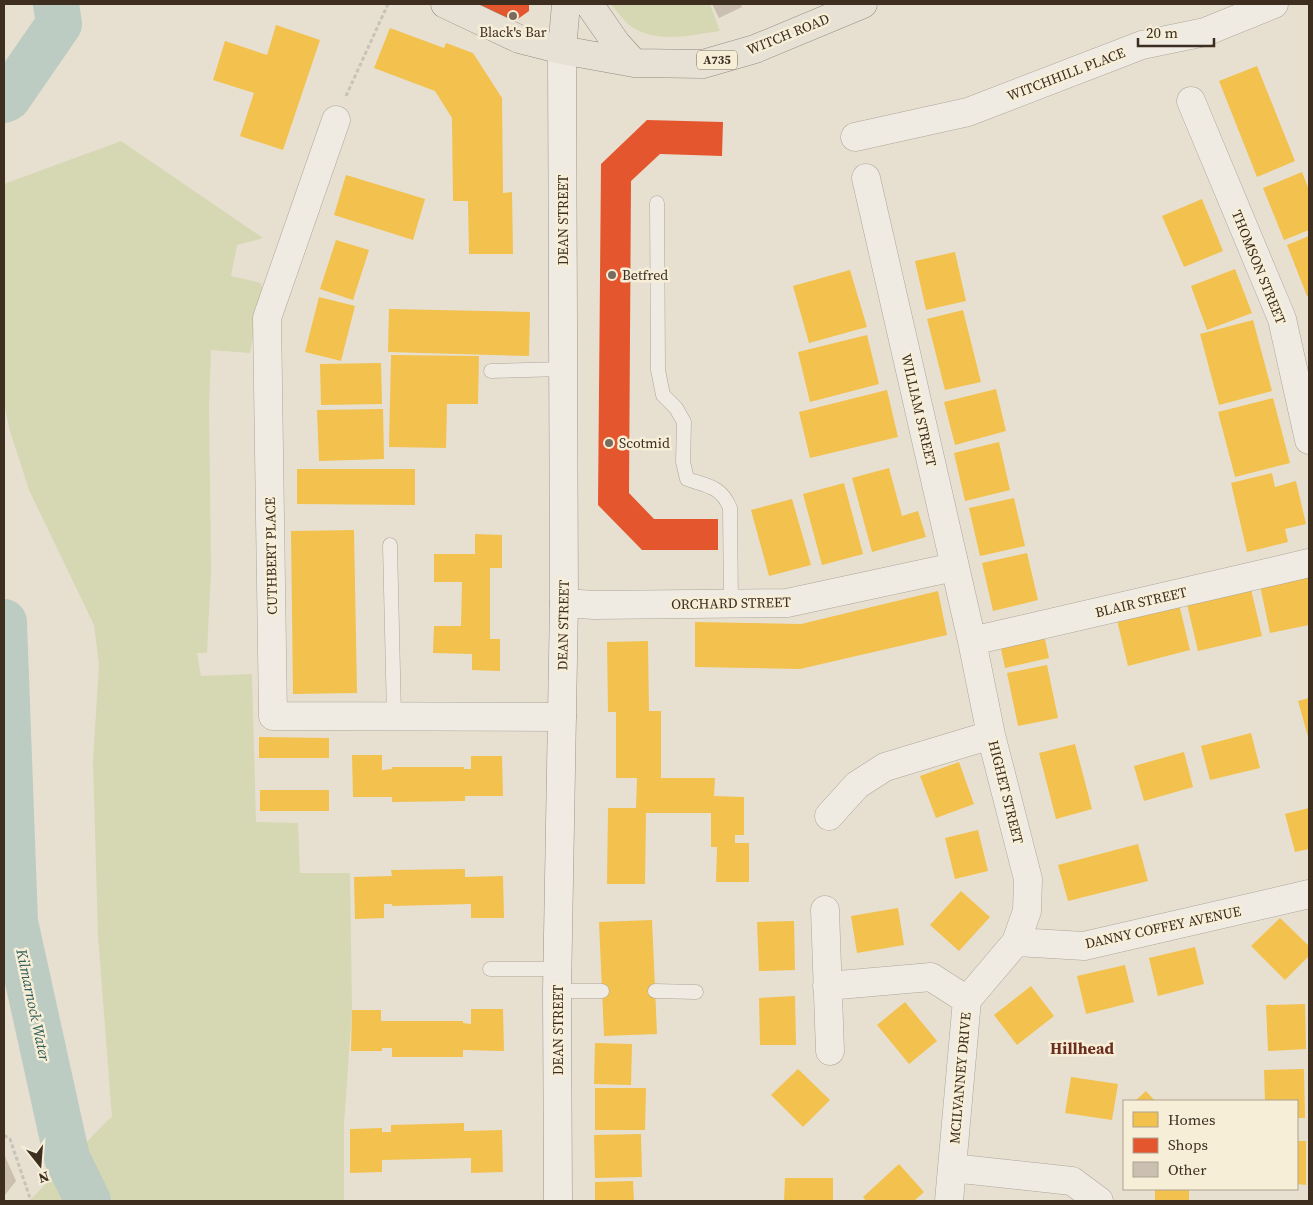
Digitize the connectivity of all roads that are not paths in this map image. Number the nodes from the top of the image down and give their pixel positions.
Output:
1 (444, 4) edge
2 (566, 4) edge
3 (589, 4) edge
4 (863, 4) edge
5 (1274, 4) edge
6 (562, 50) junction
7 (634, 63) junction
8 (1192, 101) dead end
9 (336, 120) road end
10 (855, 137) dead end
11 (866, 178) dead end
12 (657, 203) dead end
13 (564, 369) junction
14 (492, 370) dead end
15 (1309, 440) edge
16 (390, 545) dead end
17 (1309, 563) edge
18 (954, 567) junction
19 (564, 603) junction
20 (732, 604) junction
21 (972, 641) junction
22 (394, 716) junction
23 (562, 717) junction
24 (991, 735) junction
25 (829, 816) dead end
26 (1309, 894) edge
27 (826, 910) dead end
28 (1016, 942) junction
29 (490, 969) dead end
30 (558, 980) junction
31 (827, 986) junction
32 (602, 991) dead end
33 (655, 991) dead end
34 (696, 992) dead end
35 (967, 1000) junction
36 (830, 1052) dead end
37 (952, 1168) junction
38 (558, 1201) edge
39 (949, 1201) edge
40 (1099, 1201) edge

1 - 6 main road, A735
2 - 6 main road
3 - 7 main road
4 - 7 main road, WITCH ROAD / A735
5 - 10 street, WITCHHILL PLACE
6 - 7 main road, WITCH ROAD / A735
6 - 13 street, DEAN STREET
8 - 15 street, THOMSON STREET
9 - 22 street, CUTHBERT PLACE
11 - 18 street, WILLIAM STREET
12 - 20 lane
13 - 14 lane
13 - 19 street, DEAN STREET
16 - 22 lane
17 - 21 street, BLAIR STREET
18 - 20 street, ORCHARD STREET
18 - 21 street, WILLIAM STREET
19 - 20 street, ORCHARD STREET
19 - 23 street, DEAN STREET
21 - 24 street, HIGHET STREET
22 - 23 street, CUTHBERT PLACE
23 - 30 street, DEAN STREET
24 - 25 street
24 - 28 street, HIGHET STREET
26 - 28 street, DANNY COFFEY AVENUE
27 - 31 street
28 - 35 street, MCILVANNEY DRIVE
29 - 30 lane
30 - 32 lane
30 - 38 street, DEAN STREET
31 - 35 street
31 - 36 street
33 - 34 lane
35 - 37 street, MCILVANNEY DRIVE
37 - 39 street, MCILVANNEY DRIVE
37 - 40 street

